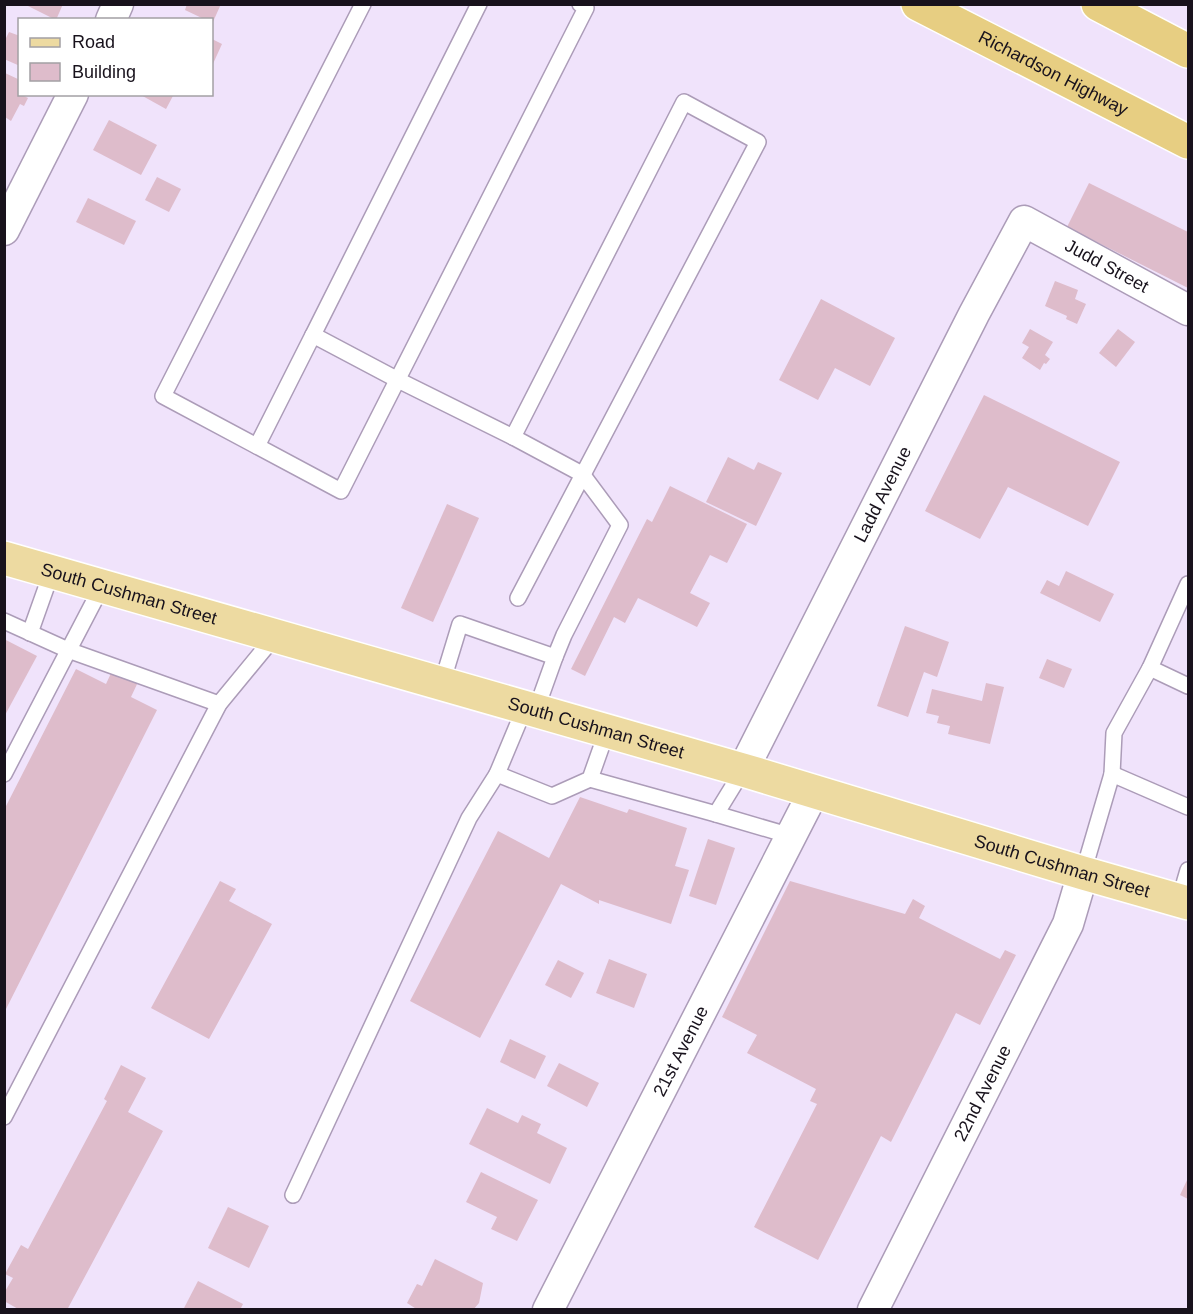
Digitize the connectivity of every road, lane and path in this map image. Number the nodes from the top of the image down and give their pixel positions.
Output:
1 (118, 4) edge
2 (363, 4) edge
3 (479, 4) edge
4 (580, 4) edge
5 (918, 4) edge
6 (1098, 4) edge
7 (112, 18) edge
8 (1130, 21) junction
9 (1188, 42) edge
10 (1188, 51) edge
11 (72, 96) edge
12 (1107, 100) junction
13 (1188, 142) edge
14 (1188, 151) edge
15 (1024, 221) joint
16 (4, 230) edge
17 (1188, 310) edge
18 (313, 335) junction
19 (398, 380) junction
20 (513, 437) junction
21 (256, 446) junction
22 (582, 474) junction
23 (4, 558) edge
24 (52, 571) junction
25 (1188, 584) edge
26 (102, 586) junction
27 (518, 598) dead end
28 (4, 621) edge
29 (30, 633) junction
30 (276, 636) junction
31 (68, 650) junction
32 (555, 657) junction
33 (1150, 668) junction
34 (442, 684) junction
35 (1188, 686) edge
36 (219, 704) junction
37 (530, 709) junction
38 (607, 731) junction
39 (6, 769) edge
40 (743, 770) junction
41 (497, 774) junction
42 (1112, 774) junction
43 (590, 779) junction
44 (814, 791) junction
45 (1188, 807) edge
46 (717, 814) junction
47 (791, 836) junction
48 (1188, 870) edge
49 (1083, 873) junction
50 (1184, 902) edge
51 (4, 1117) edge
52 (293, 1195) dead end
53 (548, 1310) edge
54 (873, 1310) edge

1 - 7 street
2 - 21 lane
3 - 18 lane
4 - 19 lane
5 - 12 highway, Richardson Highway
6 - 8 highway
8 - 9 highway
8 - 10 highway
11 - 16 street
12 - 13 highway, Richardson Highway
12 - 14 highway
15 - 17 street, Judd Street
15 - 40 street, Ladd Avenue
18 - 19 lane
18 - 21 lane
19 - 20 lane
19 - 21 lane
20 - 22 lane
20 - 22 lane
22 - 27 lane
22 - 32 lane
23 - 24 main road, South Cushman Street
24 - 26 main road, South Cushman Street
24 - 29 lane
25 - 33 lane
26 - 30 main road, South Cushman Street
26 - 31 lane
28 - 29 lane
29 - 31 lane
30 - 34 main road, South Cushman Street
30 - 36 lane
31 - 36 lane
31 - 39 lane
32 - 34 lane
32 - 37 lane
33 - 35 lane
33 - 42 lane
34 - 37 main road, South Cushman Street
36 - 51 lane
37 - 38 main road, South Cushman Street
37 - 41 lane
38 - 40 main road, South Cushman Street
38 - 43 lane
40 - 44 main road, South Cushman Street
40 - 46 lane
41 - 43 lane
41 - 52 lane
42 - 45 lane
42 - 49 lane
43 - 46 lane
44 - 47 street, 21st Avenue
44 - 49 main road, South Cushman Street
46 - 47 lane
47 - 53 street, 21st Avenue
48 - 50 lane
49 - 50 main road, South Cushman Street
49 - 54 street, 22nd Avenue

